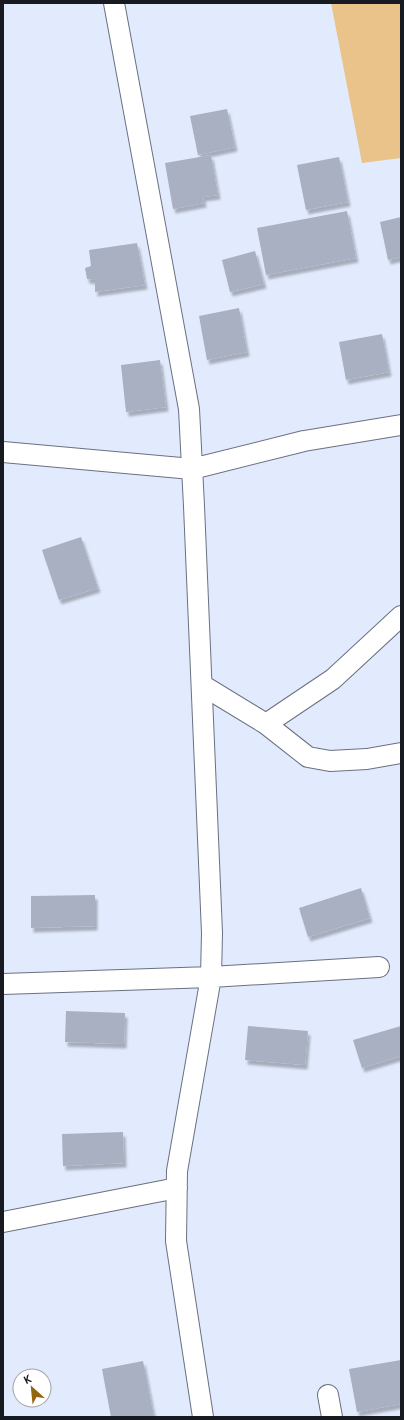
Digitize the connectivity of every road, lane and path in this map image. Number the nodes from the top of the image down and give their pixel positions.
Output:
1 (114, 3) edge
2 (401, 425) edge
3 (3, 452) edge
4 (192, 469) junction
5 (401, 616) edge
6 (202, 685) junction
7 (266, 724) junction
8 (401, 753) edge
9 (379, 967) dead end
10 (211, 977) junction
11 (3, 984) edge
12 (176, 1188) junction
13 (3, 1222) edge
14 (328, 1395) dead end
15 (204, 1417) edge
16 (332, 1417) edge

1 - 4 street
2 - 4 street
3 - 4 street
4 - 6 street
5 - 7 street
6 - 7 street
6 - 10 street
7 - 8 street
9 - 10 street
10 - 11 street
10 - 12 street
12 - 13 street
12 - 15 street
14 - 16 street

